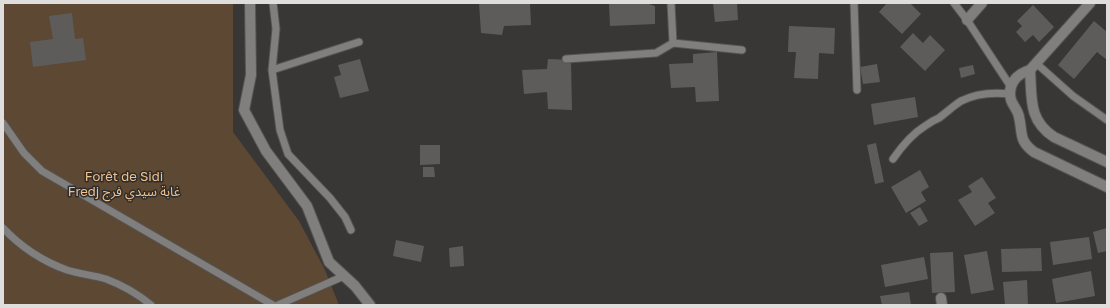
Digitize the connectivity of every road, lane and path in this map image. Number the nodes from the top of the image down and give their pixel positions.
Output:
1 (250, 3) edge
2 (273, 3) edge
3 (671, 3) edge
4 (854, 3) edge
5 (954, 3) edge
6 (982, 3) edge
7 (1090, 3) edge
8 (967, 20) junction
9 (358, 42) dead end
10 (673, 43) junction
11 (742, 50) dead end
12 (566, 59) dead end
13 (1033, 66) junction
14 (272, 70) junction
15 (857, 90) dead end
16 (1010, 90) junction
17 (1107, 120) edge
18 (3, 123) edge
19 (893, 159) dead end
20 (1107, 162) edge
21 (1107, 187) edge
22 (3, 228) edge
23 (351, 230) dead end
24 (344, 276) junction
25 (151, 305) edge
26 (273, 305) edge
27 (278, 305) edge
28 (370, 305) edge

1 - 24 street
2 - 14 lane
3 - 10 lane
4 - 15 lane
5 - 8 lane
6 - 8 street
7 - 13 street
8 - 16 lane
9 - 14 lane
10 - 11 lane
10 - 12 lane
13 - 16 street
13 - 17 lane
13 - 20 street
14 - 23 lane
16 - 19 lane
16 - 21 street
18 - 26 lane
22 - 25 lane
24 - 27 lane
24 - 28 street

